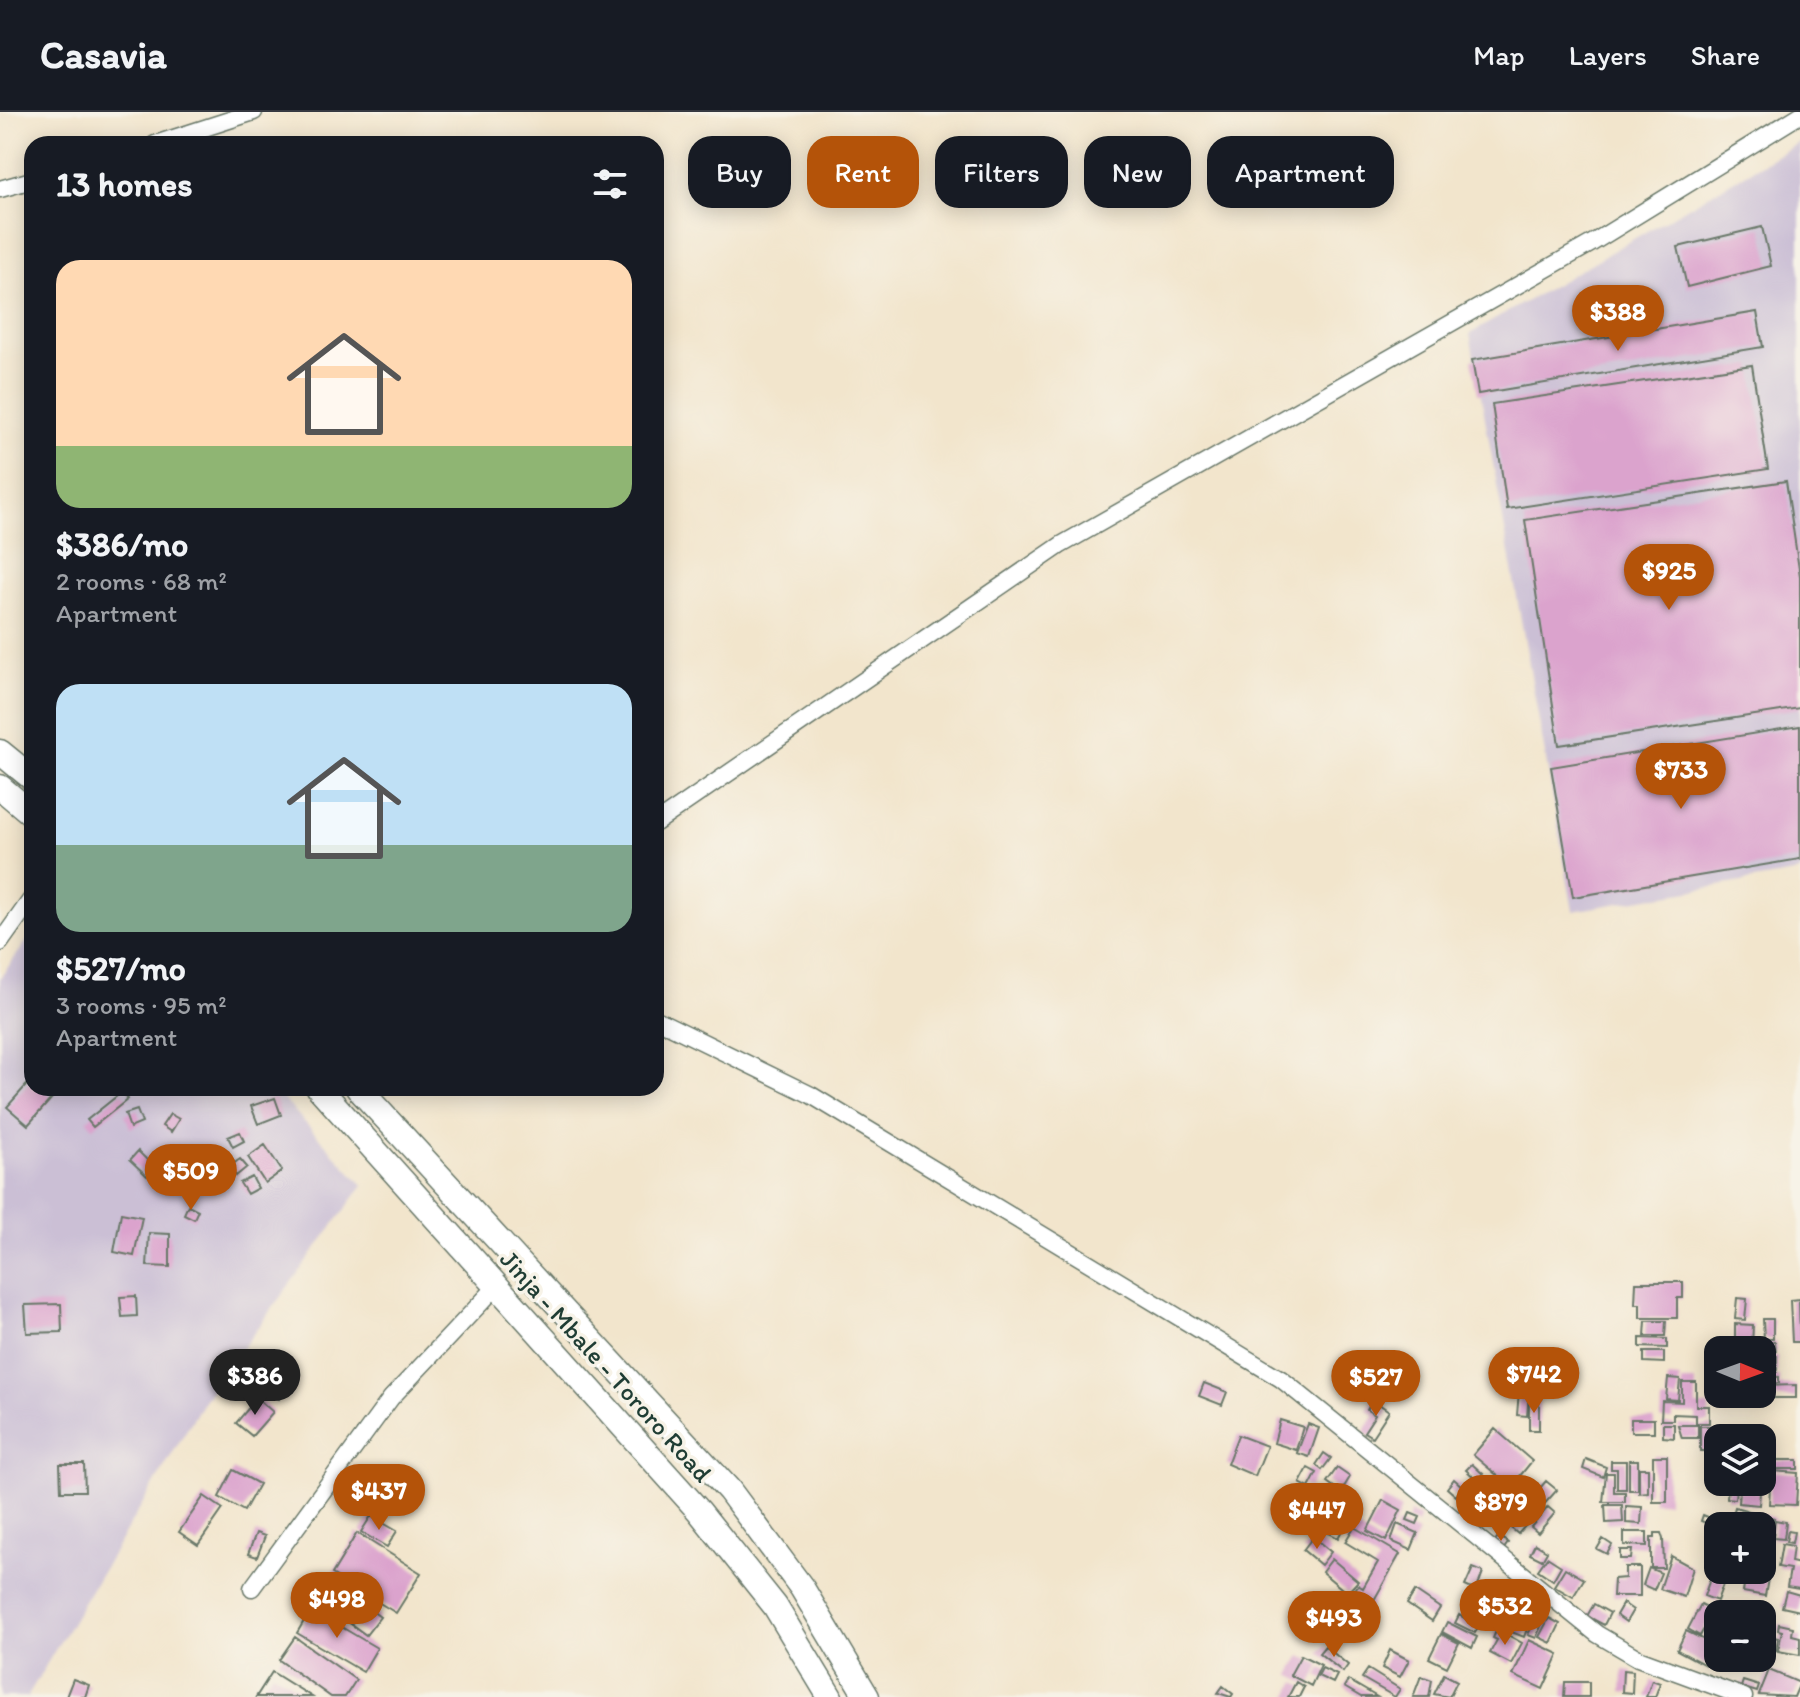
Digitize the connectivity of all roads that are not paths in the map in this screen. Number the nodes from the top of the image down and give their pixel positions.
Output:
1 (254, 112) edge
2 (1800, 115) edge
3 (180, 136) edge
4 (24, 182) edge
5 (0, 189) edge
6 (0, 752) edge
7 (24, 772) edge
8 (0, 787) edge
9 (24, 807) edge
10 (664, 818) edge
11 (24, 909) edge
12 (0, 943) edge
13 (664, 1023) edge
14 (326, 1096) edge
15 (365, 1096) edge
16 (496, 1287) junction
17 (252, 1588) dead end
18 (830, 1697) edge
19 (867, 1697) edge
20 (1744, 1697) edge

1 - 3 street
2 - 10 street
4 - 5 street
6 - 7 highway
8 - 9 highway
11 - 12 street
13 - 20 street
14 - 16 highway, Jinja - Mbale - Tororo Road
15 - 19 highway, Jinja - Mbale - Tororo Road
16 - 17 street
16 - 18 highway, Jinja - Mbale - Tororo Road

